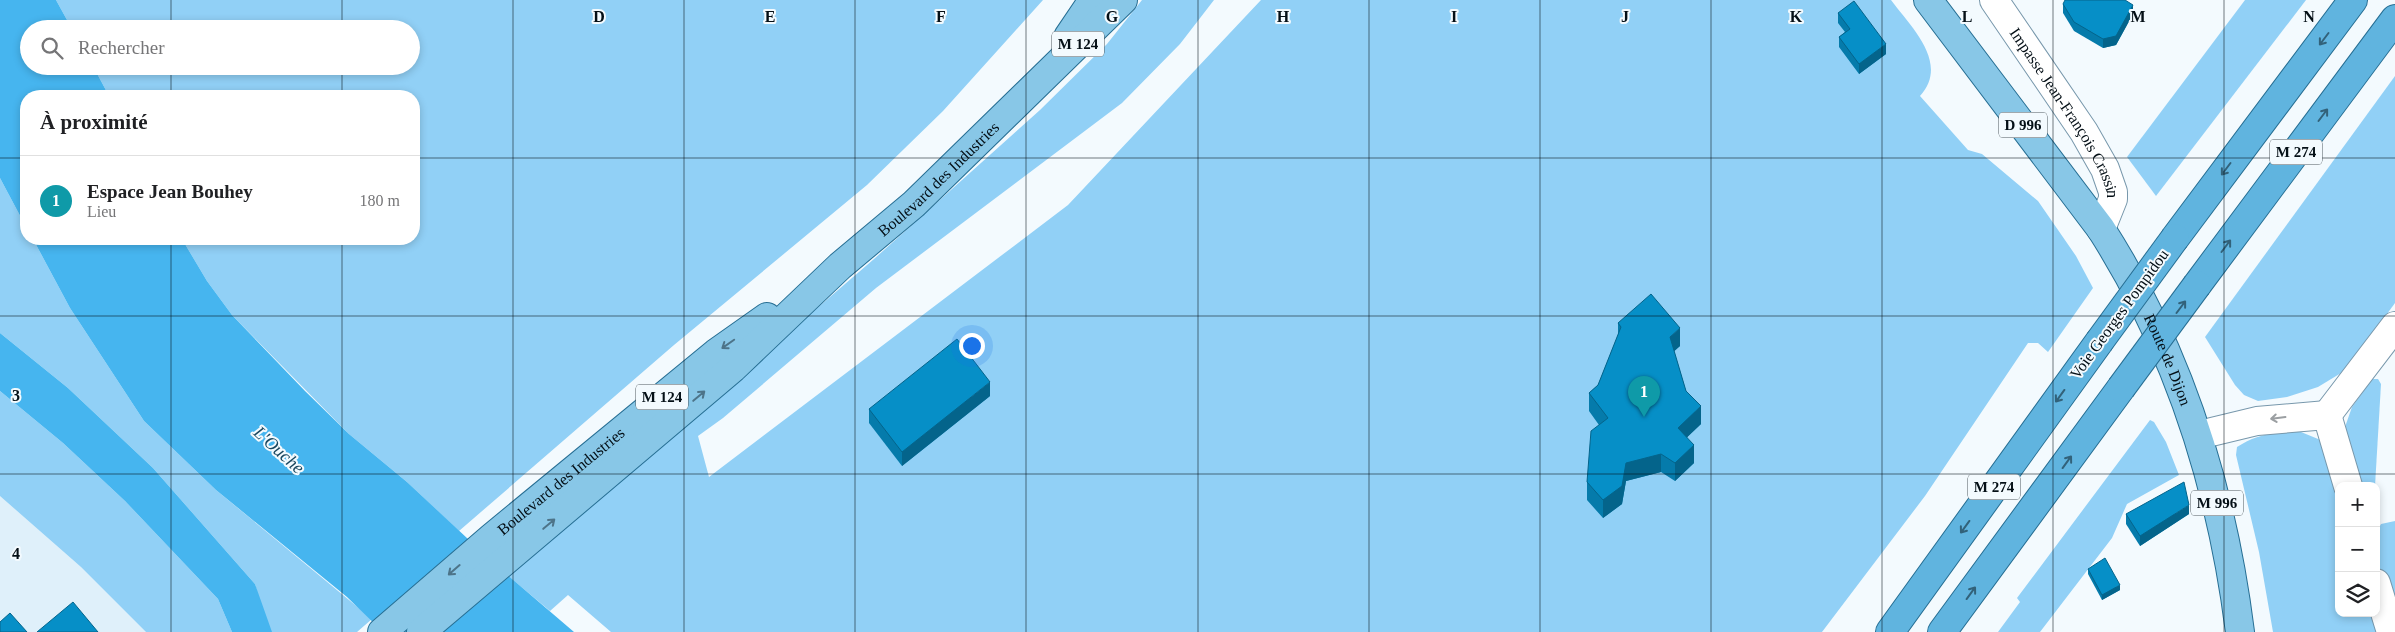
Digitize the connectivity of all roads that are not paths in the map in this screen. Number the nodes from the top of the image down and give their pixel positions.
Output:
1 (1093, 0) edge
2 (1123, 0) edge
3 (1928, 0) edge
4 (1994, 0) edge
5 (2353, 0) edge
6 (2395, 19) edge
7 (1033, 87) junction
8 (2101, 229) junction
9 (2395, 326) edge
10 (2178, 378) joint
11 (2327, 415) junction
12 (2198, 435) junction
13 (2347, 482) edge
14 (501, 547) junction
15 (2380, 598) edge
16 (382, 632) edge
17 (421, 632) edge
18 (1890, 632) edge
19 (1942, 632) edge
20 (2240, 632) edge
21 (2390, 632) edge

1 - 7 main road, Boulevard des Industries / M 124
2 - 7 main road, Boulevard des Industries / M 124
3 - 8 main road, Route de Dijon / D 996
4 - 8 street, Impasse Jean-François Crassin
5 -> 18 highway, Voie Georges Pompidou / M 274, bridge
19 -> 6 highway, M 274, bridge
7 - 14 main road, Boulevard des Industries / M 124
8 - 10 main road, Route de Dijon / D 996
9 - 11 street
10 - 12 main road, Route de Dijon / M 996
11 -> 12 street
11 - 13 street
12 - 20 main road, Route de Dijon / M 996
14 -> 16 main road, Boulevard des Industries / M 124
14 - 17 main road, Boulevard des Industries / M 124
15 - 21 street

